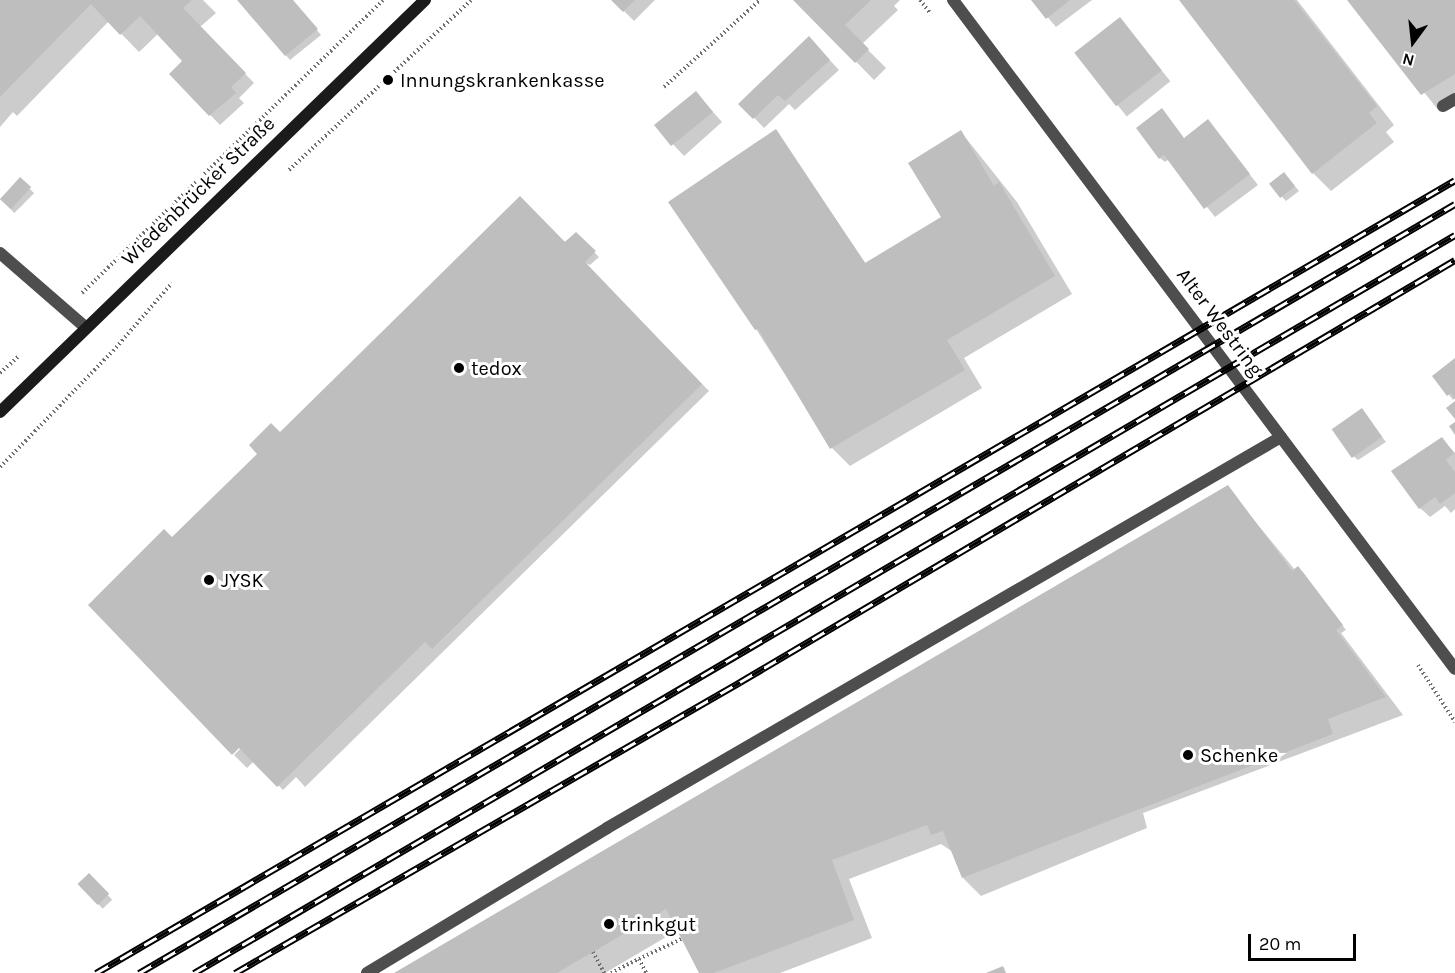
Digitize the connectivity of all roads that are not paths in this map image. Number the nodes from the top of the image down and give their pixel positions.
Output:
1 (424, 0) edge
2 (953, 0) edge
3 (1455, 99) edge
4 (1443, 106) dead end
5 (0, 253) edge
6 (85, 327) junction
7 (0, 412) edge
8 (1281, 437) junction
9 (1455, 669) edge
10 (367, 973) edge

1 - 6 street, Wiedenbrücker Straße
2 - 8 street, Alter Westring
3 - 4 street
5 - 6 street
6 - 7 street, Wiedenbrücker Straße
8 - 9 street, Alter Westring
8 - 10 street

